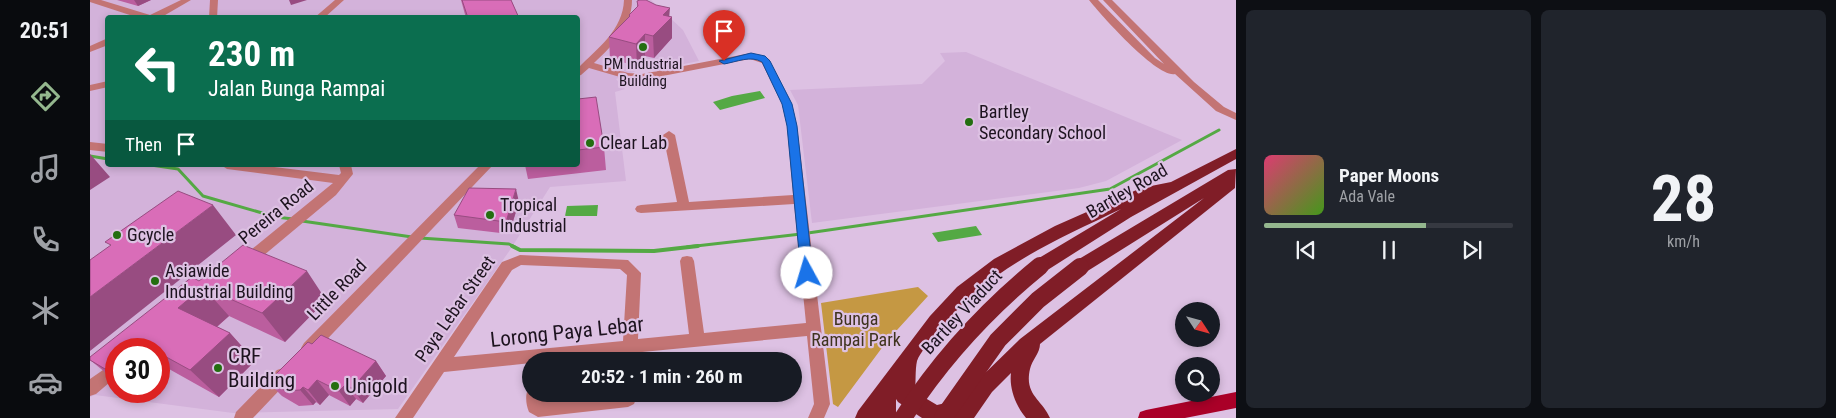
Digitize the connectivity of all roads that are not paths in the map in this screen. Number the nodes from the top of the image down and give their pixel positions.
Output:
1 (92, 0) edge
2 (186, 0) edge
3 (214, 0) edge
4 (340, 0) edge
5 (628, 0) edge
6 (1093, 0) edge
7 (1107, 0) edge
8 (141, 15) edge
9 (157, 15) edge
10 (213, 15) edge
11 (322, 15) edge
12 (105, 42) edge
13 (90, 49) edge
14 (586, 64) junction
15 (580, 71) edge
16 (1190, 84) junction
17 (105, 85) edge
18 (90, 88) edge
19 (1236, 117) edge
20 (669, 135) dead end
21 (90, 146) edge
22 (105, 148) edge
23 (1236, 154) edge
24 (242, 167) edge
25 (345, 167) edge
26 (485, 167) edge
27 (1235, 173) edge
28 (343, 180) junction
29 (1171, 187) junction
30 (800, 199) junction
31 (684, 207) junction
32 (641, 209) dead end
33 (687, 261) dead end
34 (1040, 266) joint
35 (237, 270) edge
36 (813, 329) junction
37 (1036, 338) junction
38 (697, 340) junction
39 (630, 346) junction
40 (568, 352) edge
41 (522, 357) edge
42 (908, 361) junction
43 (440, 365) junction
44 (105, 377) edge
45 (90, 389) edge
46 (886, 392) junction
47 (1236, 400) edge
48 (535, 402) edge
49 (601, 402) edge
50 (965, 412) edge
51 (242, 418) edge
52 (403, 418) edge
53 (816, 418) edge
54 (865, 418) edge
55 (874, 418) edge
56 (886, 418) edge
57 (903, 418) edge
58 (943, 418) edge
59 (1040, 418) edge
60 (1146, 418) edge

1 - 8 street
2 - 9 street
3 - 10 street
4 - 11 street
5 - 14 street
6 - 16 street
7 - 16 street
12 - 13 street
14 - 15 street
14 - 30 street
16 - 19 street
17 - 18 street
20 - 31 street
21 - 22 street
23 - 29 highway, Bartley Road
24 - 28 street
25 - 28 street
26 - 51 street, Little Road
27 - 37 highway
27 - 58 highway, bridge
28 - 35 street, Pereira Road
29 - 34 highway, Bartley Road
29 - 42 highway
30 - 31 street
30 - 36 street
31 - 32 street
33 - 38 street
34 - 57 highway, Bartley Viaduct, bridge
36 - 38 street, Lorong Paya Lebar
36 - 53 street
37 - 50 highway
37 - 59 highway
38 - 39 street, Lorong Paya Lebar
39 - 40 street, Lorong Paya Lebar
39 - 43 street, Paya Lebar Street
41 - 43 street, Lorong Paya Lebar
42 - 46 highway
42 - 50 highway
43 - 52 street, Paya Lebar Street
44 - 45 street
46 - 54 highway
46 - 55 highway
46 - 56 highway
47 - 60 main road
48 - 49 street

